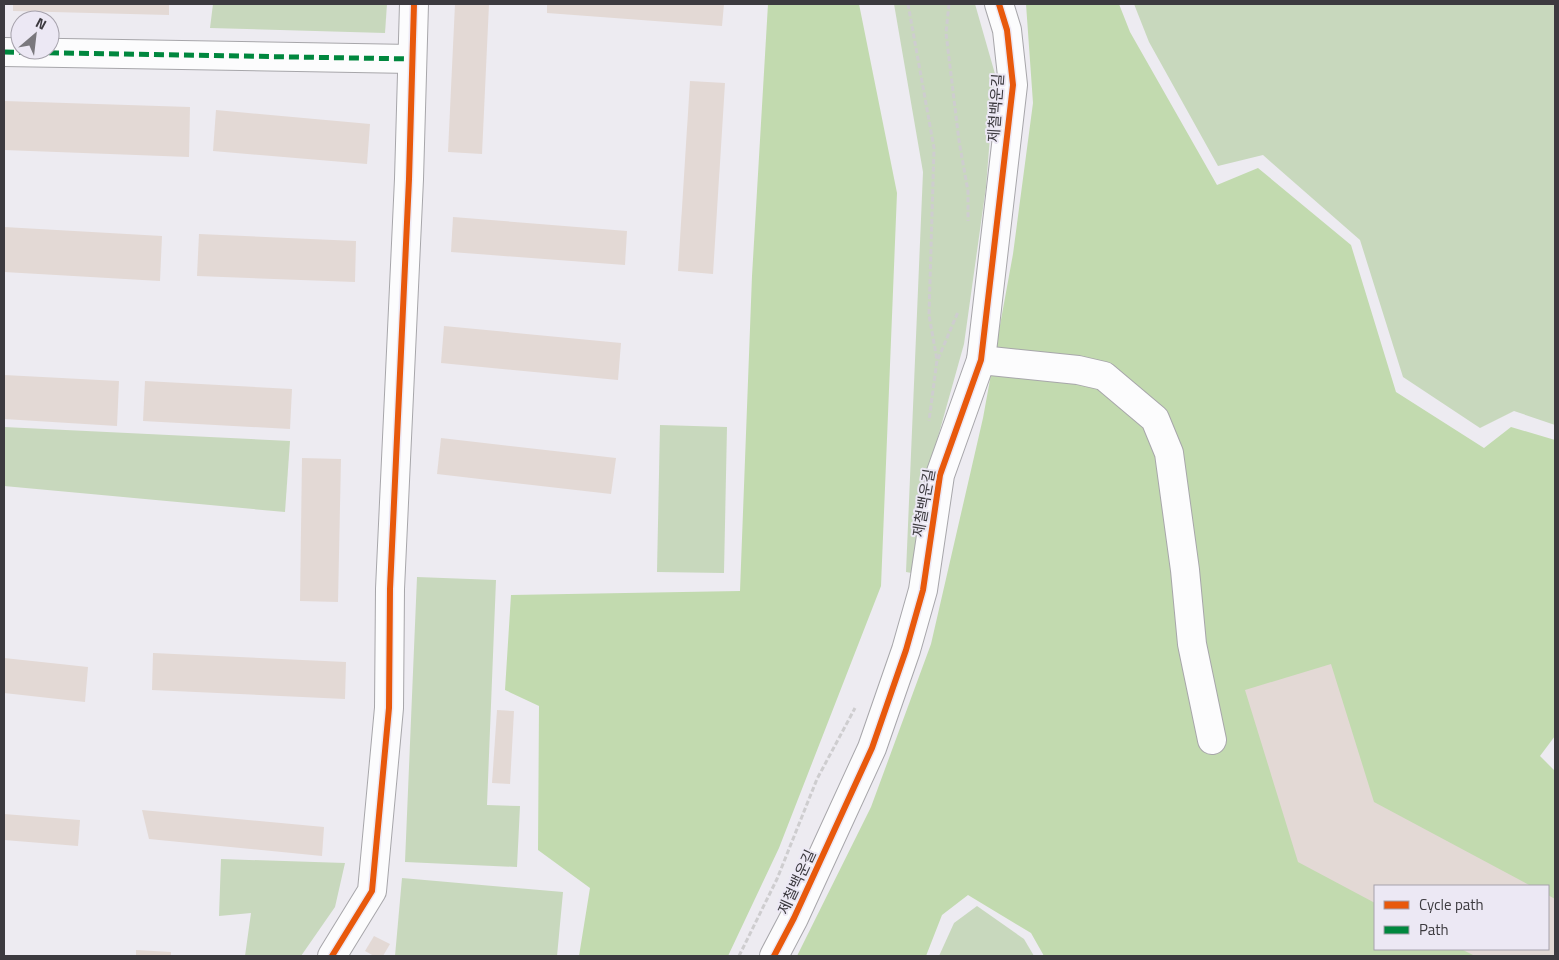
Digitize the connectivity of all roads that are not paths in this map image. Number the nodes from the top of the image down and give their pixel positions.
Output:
1 (414, 4) edge
2 (999, 4) edge
3 (4, 52) edge
4 (412, 59) junction
5 (981, 360) junction
6 (1212, 740) dead end
7 (332, 956) edge
8 (774, 956) edge

1 - 4 street
2 - 5 street, 제철백운길
3 - 4 street
4 - 7 street
5 - 6 street
5 - 8 street, 제철백운길

